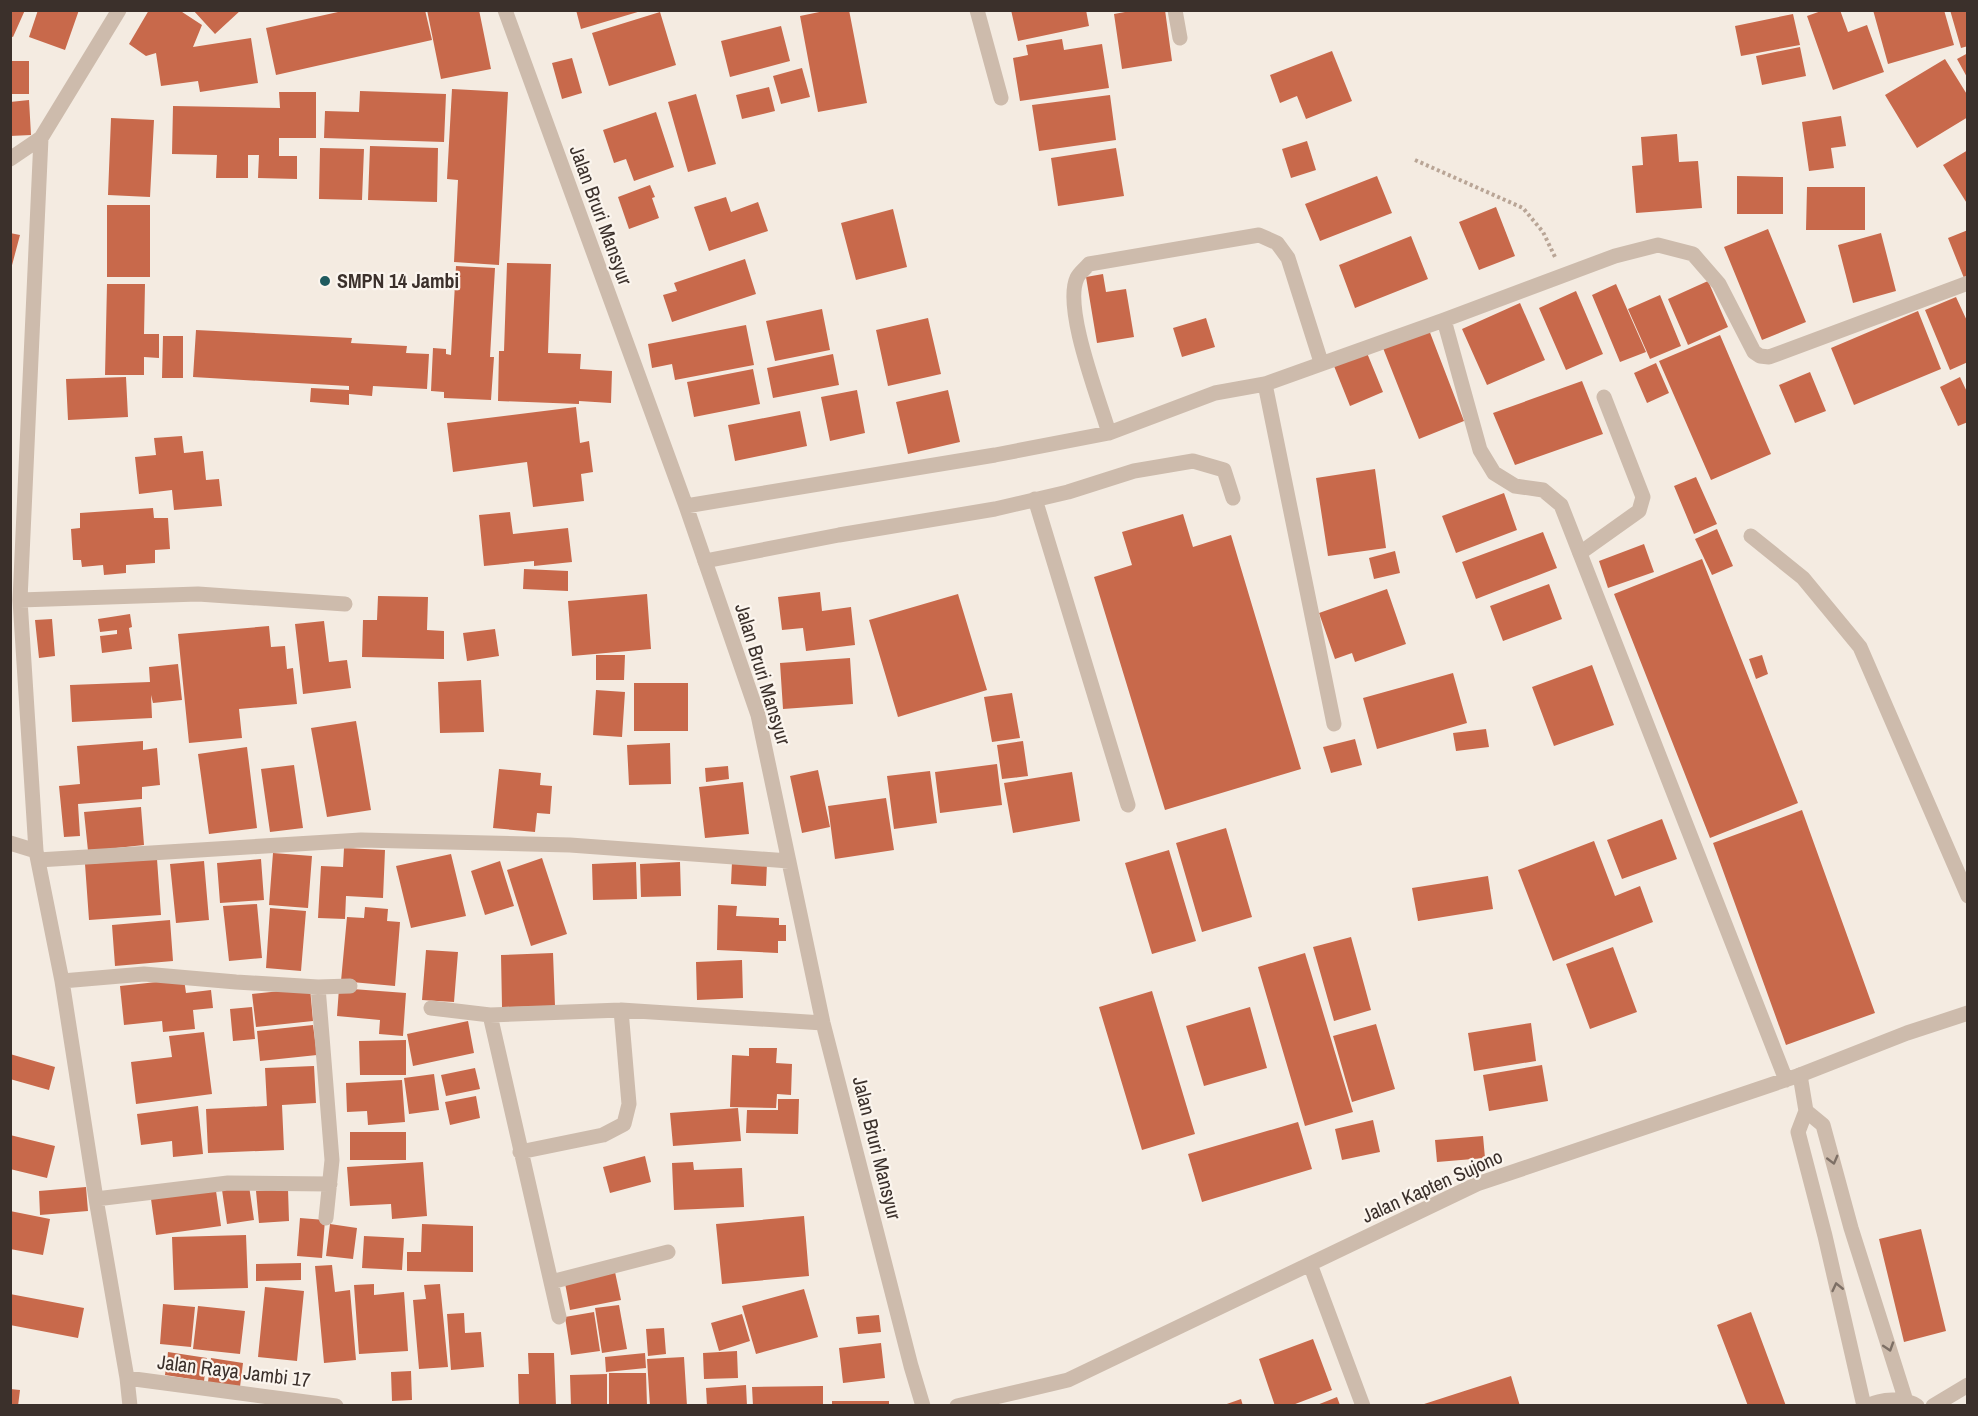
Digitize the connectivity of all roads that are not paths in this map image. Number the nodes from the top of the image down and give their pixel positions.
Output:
1 (119, 10) edge
2 (505, 10) edge
3 (977, 10) edge
4 (1175, 10) edge
5 (1180, 38) dead end
6 (1001, 98) dead end
7 (41, 138) junction
8 (10, 159) edge
9 (1968, 283) edge
10 (1444, 320) junction
11 (1321, 362) junction
12 (1265, 384) junction
13 (1605, 397) dead end
14 (1109, 433) junction
15 (1233, 498) dead end
16 (1035, 500) junction
17 (686, 506) junction
18 (1751, 536) dead end
19 (1580, 553) junction
20 (705, 561) junction
21 (20, 600) junction
22 (345, 604) dead end
23 (1334, 724) dead end
24 (1128, 805) dead end
25 (10, 843) edge
26 (37, 855) junction
27 (789, 861) junction
28 (1968, 896) edge
29 (62, 981) junction
30 (350, 986) dead end
31 (318, 987) junction
32 (431, 1008) dead end
33 (621, 1010) junction
34 (1968, 1014) edge
35 (490, 1015) junction
36 (823, 1023) junction
37 (1793, 1078) junction
38 (1806, 1111) junction
39 (520, 1152) junction
40 (330, 1184) junction
41 (96, 1199) junction
42 (326, 1218) dead end
43 (1851, 1228) junction
44 (1825, 1236) junction
45 (668, 1252) dead end
46 (1310, 1264) junction
47 (551, 1282) junction
48 (559, 1317) dead end
49 (127, 1378) junction
50 (1968, 1385) edge
51 (1911, 1403) edge
52 (130, 1406) edge
53 (336, 1406) edge
54 (923, 1406) edge
55 (957, 1406) edge
56 (1363, 1406) edge
57 (1866, 1406) edge
58 (1933, 1406) edge

1 - 7 street
2 - 17 street, Jalan Bruri Mansyur
3 - 6 street
4 - 5 street
7 - 8 street
7 - 21 street
9 - 10 street
10 - 11 street
10 - 19 street
11 - 12 street
11 - 14 street
12 - 14 street
12 - 23 street
13 - 19 street
14 - 17 street
15 - 16 street
16 - 20 street
16 - 24 street
17 - 20 street, Jalan Bruri Mansyur
18 - 28 street
19 - 37 street
20 - 27 street, Jalan Bruri Mansyur
21 - 22 street
21 - 26 street
25 - 26 street
26 - 27 street
26 - 29 street
27 - 36 street, Jalan Bruri Mansyur
29 - 31 street
29 - 41 street
30 - 31 street
31 - 40 street
32 - 35 street
33 - 35 street
33 - 36 street
33 - 39 street
34 - 37 street, Jalan Kapten Sujono
35 - 39 street
36 - 54 street, Jalan Bruri Mansyur
37 - 38 street
37 - 46 street, Jalan Kapten Sujono
38 -> 43 street
38 - 44 street
39 - 47 street
40 - 41 street
40 - 42 street
41 - 49 street
43 - 44 street
43 -> 51 street
57 -> 44 street
45 - 47 street
46 - 55 street, Jalan Kapten Sujono
46 - 56 street
47 - 48 street
49 - 52 street
49 - 53 street, Jalan Raya Jambi 17
50 - 58 street
51 - 57 street

